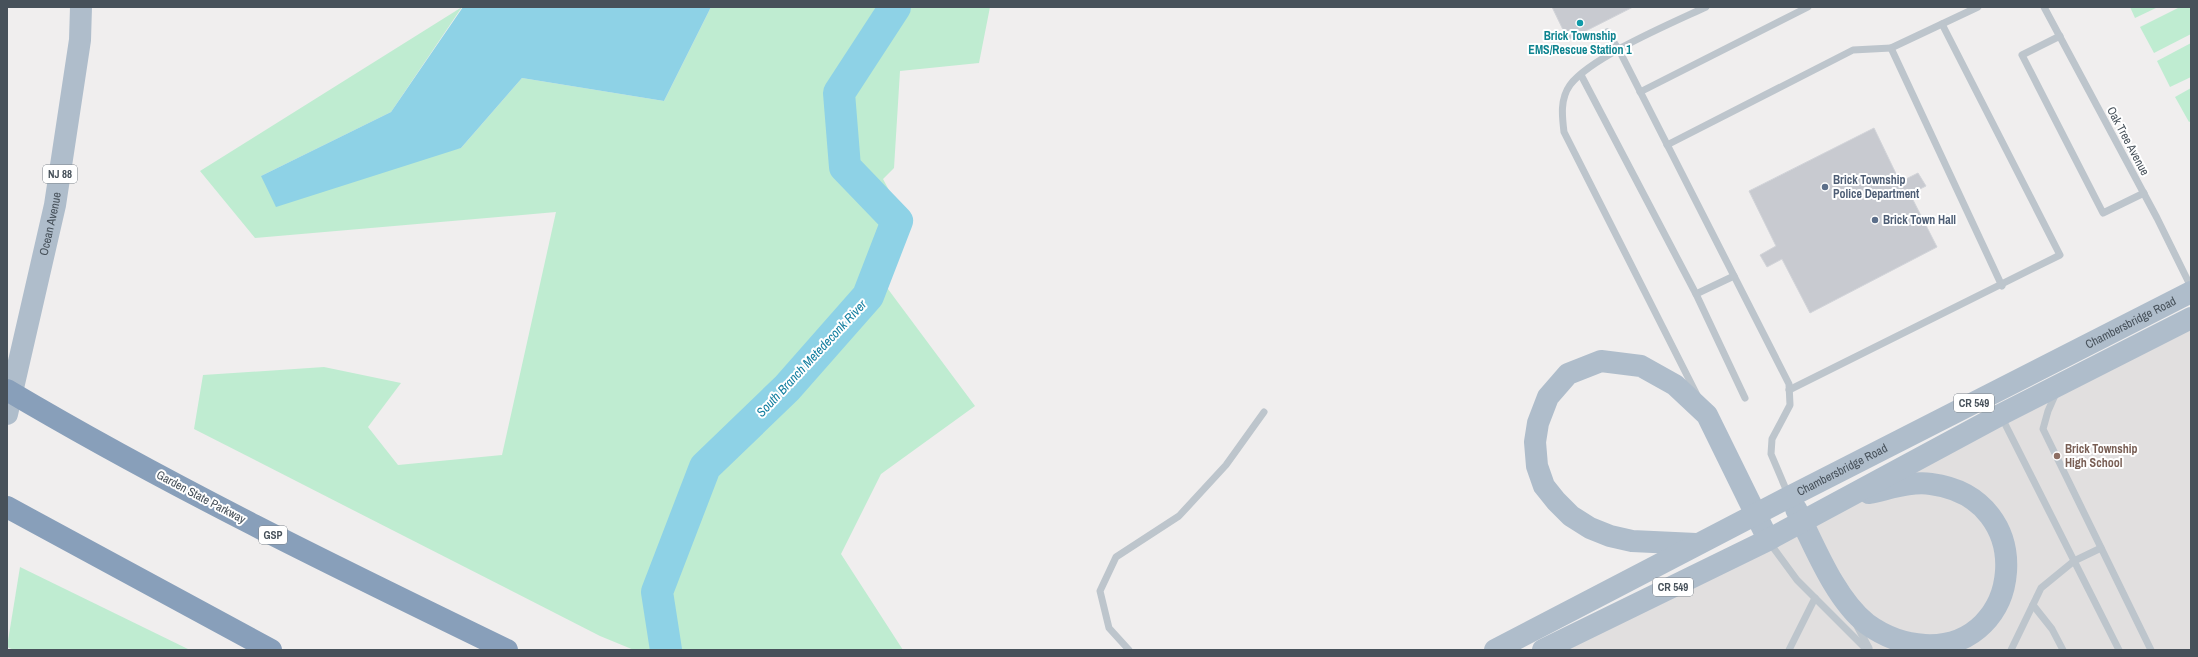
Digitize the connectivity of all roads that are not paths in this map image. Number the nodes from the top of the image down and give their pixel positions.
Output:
1 (81, 7) edge
2 (1706, 7) edge
3 (1808, 7) edge
4 (1978, 7) edge
5 (2044, 7) edge
6 (1942, 24) junction
7 (1607, 32) dead end
8 (2060, 36) junction
9 (1890, 48) junction
10 (1619, 50) junction
11 (1581, 75) junction
12 (1640, 92) junction
13 (1667, 145) junction
14 (2144, 193) junction
15 (1734, 276) junction
16 (2002, 286) junction
17 (2191, 287) edge
18 (2191, 292) edge
19 (1696, 294) junction
20 (2191, 318) edge
21 (2061, 384) junction
22 (7, 390) edge
23 (1789, 390) junction
24 (1745, 398) dead end
25 (1264, 412) dead end
26 (7, 414) edge
27 (1707, 415) junction
28 (2000, 415) junction
29 (1789, 496) junction
30 (1846, 498) junction
31 (15, 512) edge
32 (1757, 515) junction
33 (1802, 521) junction
34 (1768, 540) junction
35 (1696, 544) junction
36 (2101, 548) junction
37 (2074, 561) junction
38 (1838, 592) junction
39 (1815, 598) junction
40 (2033, 605) junction
41 (271, 650) edge
42 (507, 650) edge
43 (1129, 650) edge
44 (1495, 650) edge
45 (1543, 650) edge
46 (1789, 650) edge
47 (1869, 650) edge
48 (2011, 650) edge
49 (2063, 650) edge
50 (2119, 650) edge
51 (2151, 650) edge

1 - 26 main road, Ocean Avenue / NJ 88
2 - 10 lane
3 - 12 lane
4 - 6 lane
5 - 8 lane, Oak Tree Avenue
6 - 9 lane
6 - 16 lane
7 - 10 lane
8 - 14 lane, Oak Tree Avenue
8 - 14 lane
9 - 13 lane
9 - 16 lane
10 - 11 lane
10 - 12 lane
11 - 19 lane
11 - 27 lane
12 - 13 lane
13 - 15 lane
14 - 17 lane, Oak Tree Avenue
15 - 19 lane
15 - 23 lane
16 - 23 lane
18 - 29 main road, Chambersbridge Road / CR 549
19 - 24 lane
20 - 21 main road, Chambersbridge Road / CR 549
21 - 28 main road, Chambersbridge Road / CR 549
21 - 36 lane
22 - 42 highway, Garden State Parkway / GSP
23 - 29 lane
25 - 43 lane
27 - 32 main road
27 - 35 main road
28 - 30 main road, Chambersbridge Road / CR 549
28 - 37 lane
29 - 32 main road, Chambersbridge Road / CR 549
29 - 33 main road
30 - 33 main road, Chambersbridge Road / CR 549
30 - 38 main road
31 - 41 highway
32 - 34 main road
32 - 35 main road, Chambersbridge Road / CR 549
33 - 34 main road, Chambersbridge Road / CR 549
33 - 38 main road
34 - 39 lane
34 - 45 main road, Chambersbridge Road / CR 549
35 - 44 main road, Chambersbridge Road / CR 549
36 - 37 lane
36 - 51 lane
37 - 40 lane
37 - 50 lane
38 - 47 lane
39 - 46 lane
39 - 47 lane
40 - 48 lane
40 - 49 lane

